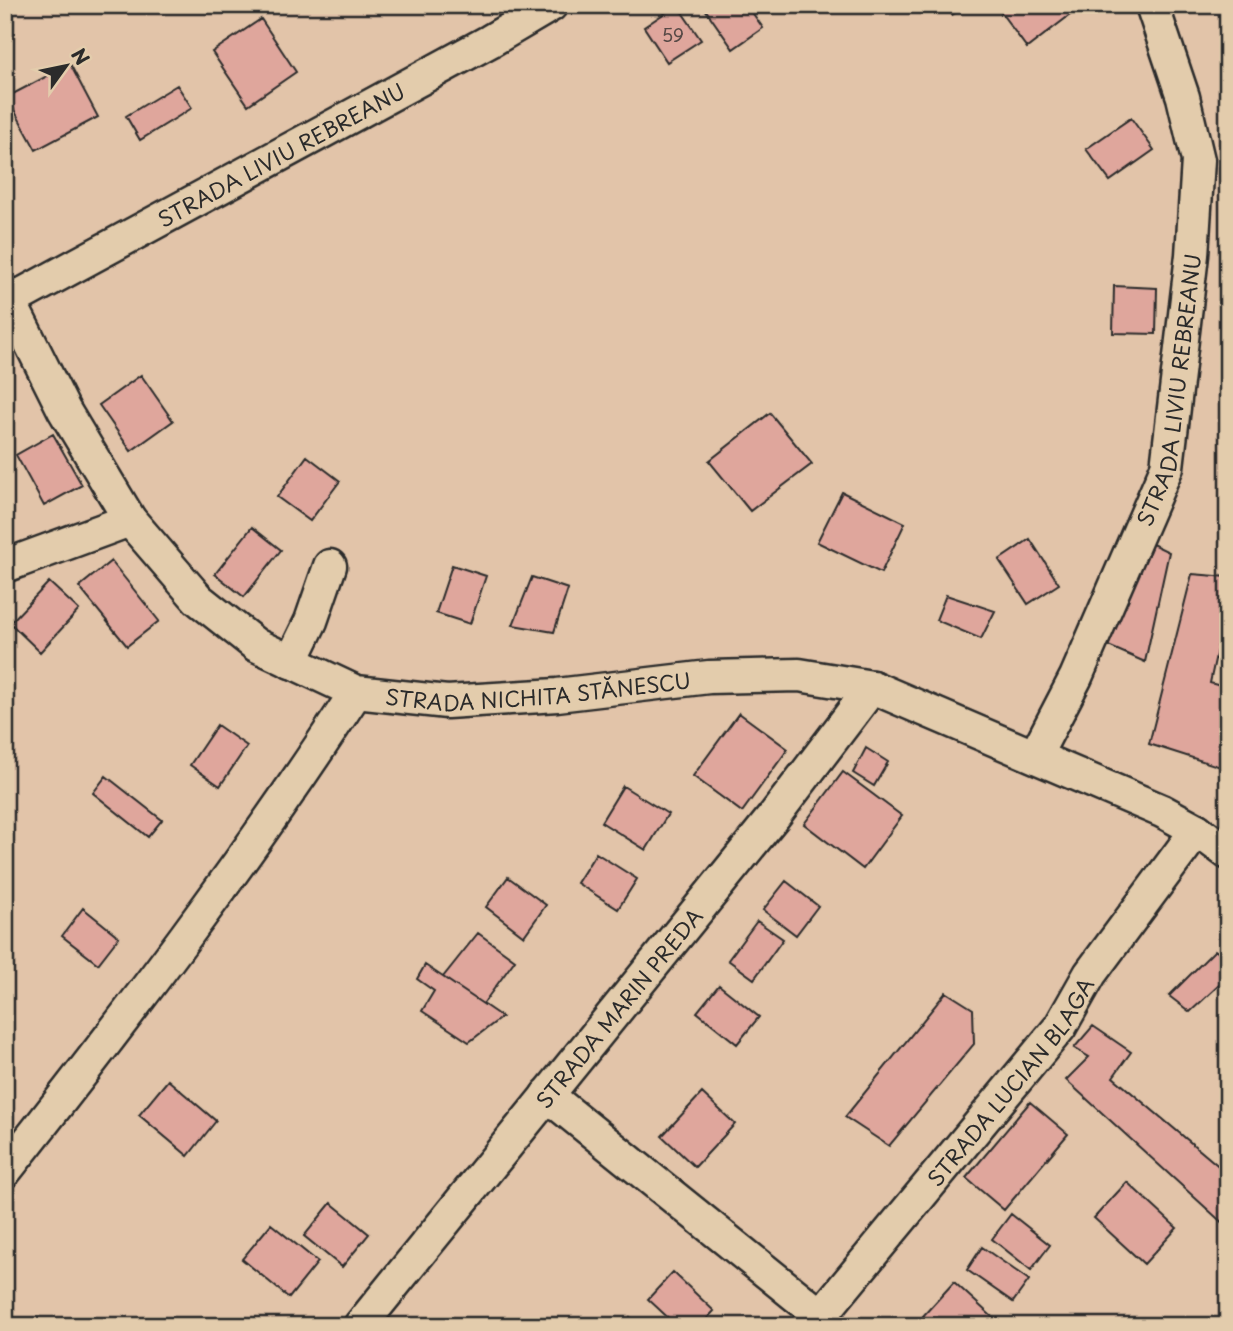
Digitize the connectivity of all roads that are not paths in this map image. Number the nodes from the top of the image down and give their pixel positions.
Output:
1 (551, 5) edge
2 (1152, 5) edge
3 (8, 297) edge
4 (130, 520) junction
5 (5, 566) edge
6 (330, 566) dead end
7 (291, 662) junction
8 (873, 687) junction
9 (356, 692) junction
10 (1035, 756) junction
11 (1197, 830) junction
12 (1228, 853) edge
13 (547, 1095) junction
14 (5, 1171) edge
15 (816, 1320) edge
16 (360, 1326) edge

1 - 3 street, STRADA LIVIU REBREANU
2 - 10 street, STRADA LIVIU REBREANU
3 - 4 street, STRADA NICHITA STĂNESCU
4 - 5 street
4 - 7 street, STRADA NICHITA STĂNESCU
6 - 7 street
7 - 9 street, STRADA NICHITA STĂNESCU
8 - 9 street, STRADA NICHITA STĂNESCU
8 - 10 street, STRADA NICHITA STĂNESCU
8 - 13 street, STRADA MARIN PREDA
9 - 14 street
10 - 11 street, STRADA NICHITA STĂNESCU
11 - 12 street, STRADA NICHITA STĂNESCU
11 - 15 street, STRADA LUCIAN BLAGA
13 - 15 street
13 - 16 street, STRADA MARIN PREDA

